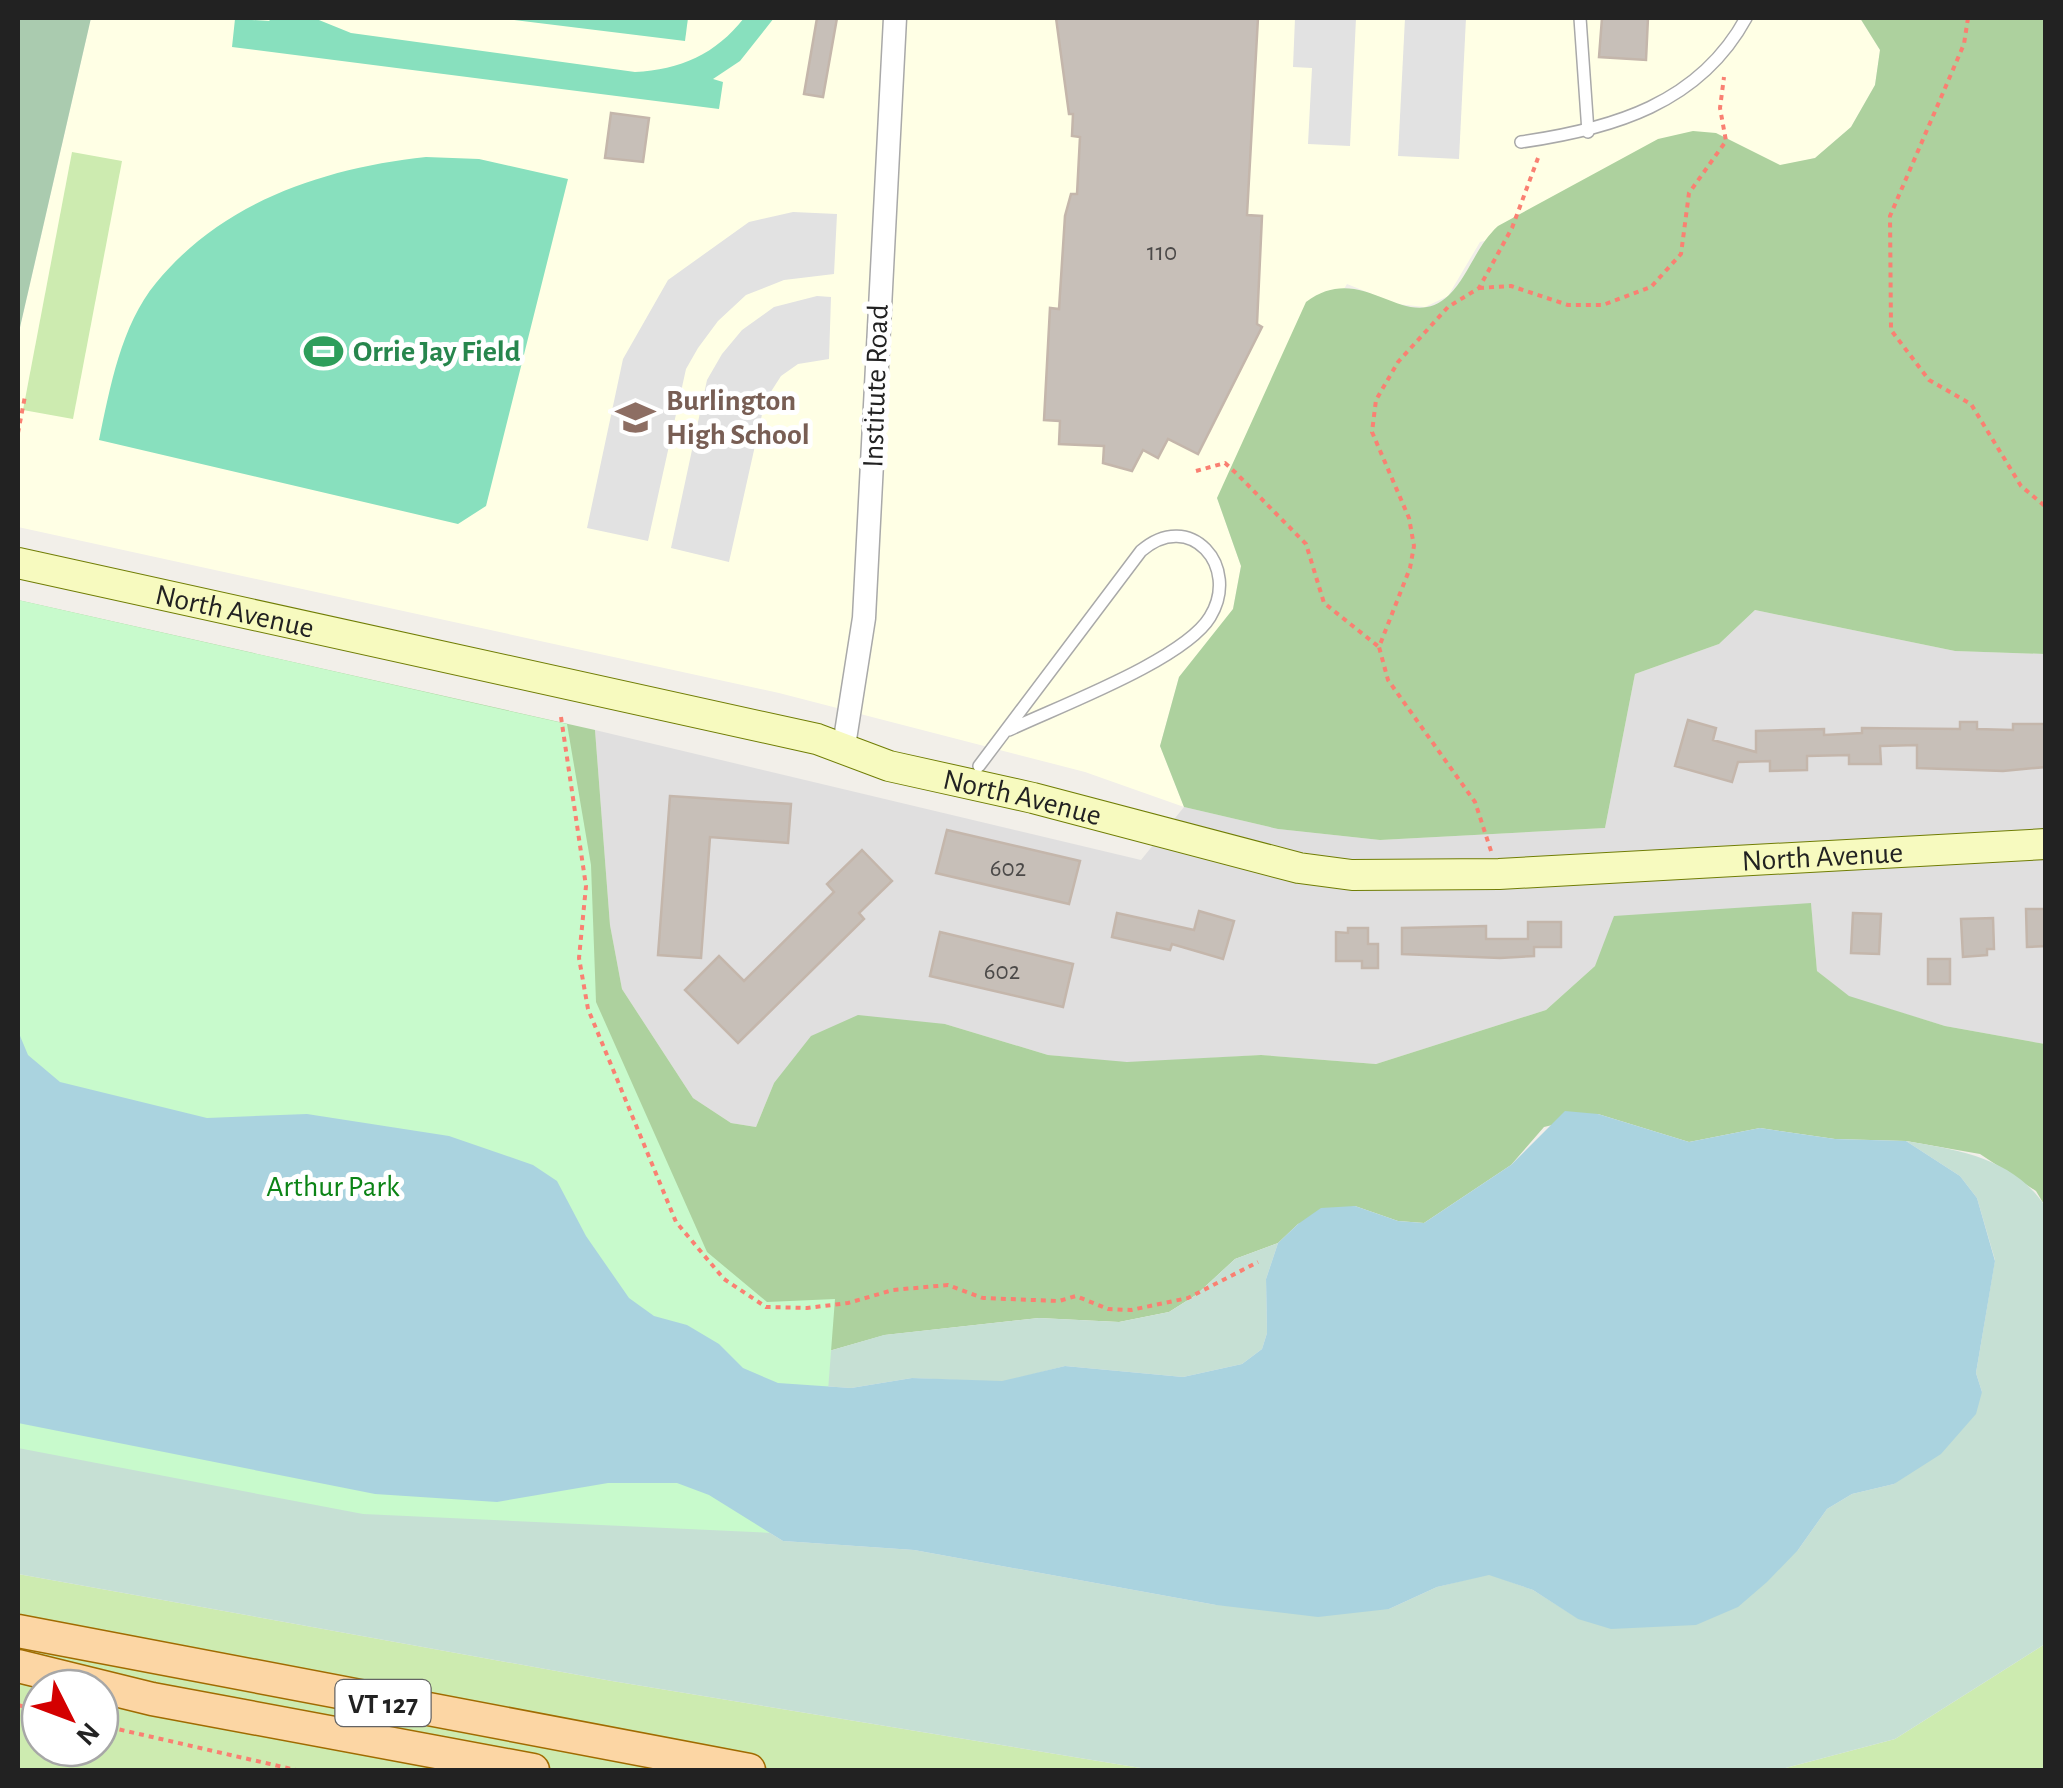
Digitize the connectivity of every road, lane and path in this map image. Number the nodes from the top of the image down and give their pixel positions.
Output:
1 (895, 18) edge
2 (1580, 18) edge
3 (1746, 18) edge
4 (1968, 18) edge
5 (1727, 49) junction
6 (1588, 132) junction
7 (1544, 138) junction
8 (1520, 142) dead end
9 (1479, 288) junction
10 (26, 396) dead end
11 (18, 433) edge
12 (1196, 471) dead end
13 (2046, 507) edge
14 (18, 563) edge
15 (1379, 647) junction
16 (561, 717) dead end
17 (1009, 730) junction
18 (844, 752) junction
19 (979, 766) dead end
20 (2046, 844) edge
21 (1499, 874) junction
22 (1258, 1262) dead end
23 (18, 1631) edge
24 (18, 1666) edge
25 (120, 1729) edge
26 (484, 1761) junction
27 (296, 1770) edge
28 (517, 1770) edge
29 (533, 1770) edge
30 (749, 1770) edge

1 - 18 street, Institute Road
2 - 6 lane
3 - 5 lane
4 - 13 path
5 - 6 lane
5 - 9 path
6 - 7 lane
7 - 8 lane
7 - 9 path
9 - 15 path
10 - 11 path
12 - 15 path
14 - 18 main road, North Avenue
15 - 21 path
16 - 22 path
17 - 17 lane
17 - 19 lane
18 - 21 main road, North Avenue
20 - 21 main road, North Avenue
23 - 30 main road, VT 127
24 - 26 main road, VT 127
25 - 27 path
26 - 28 main road
26 - 29 main road, VT 127

